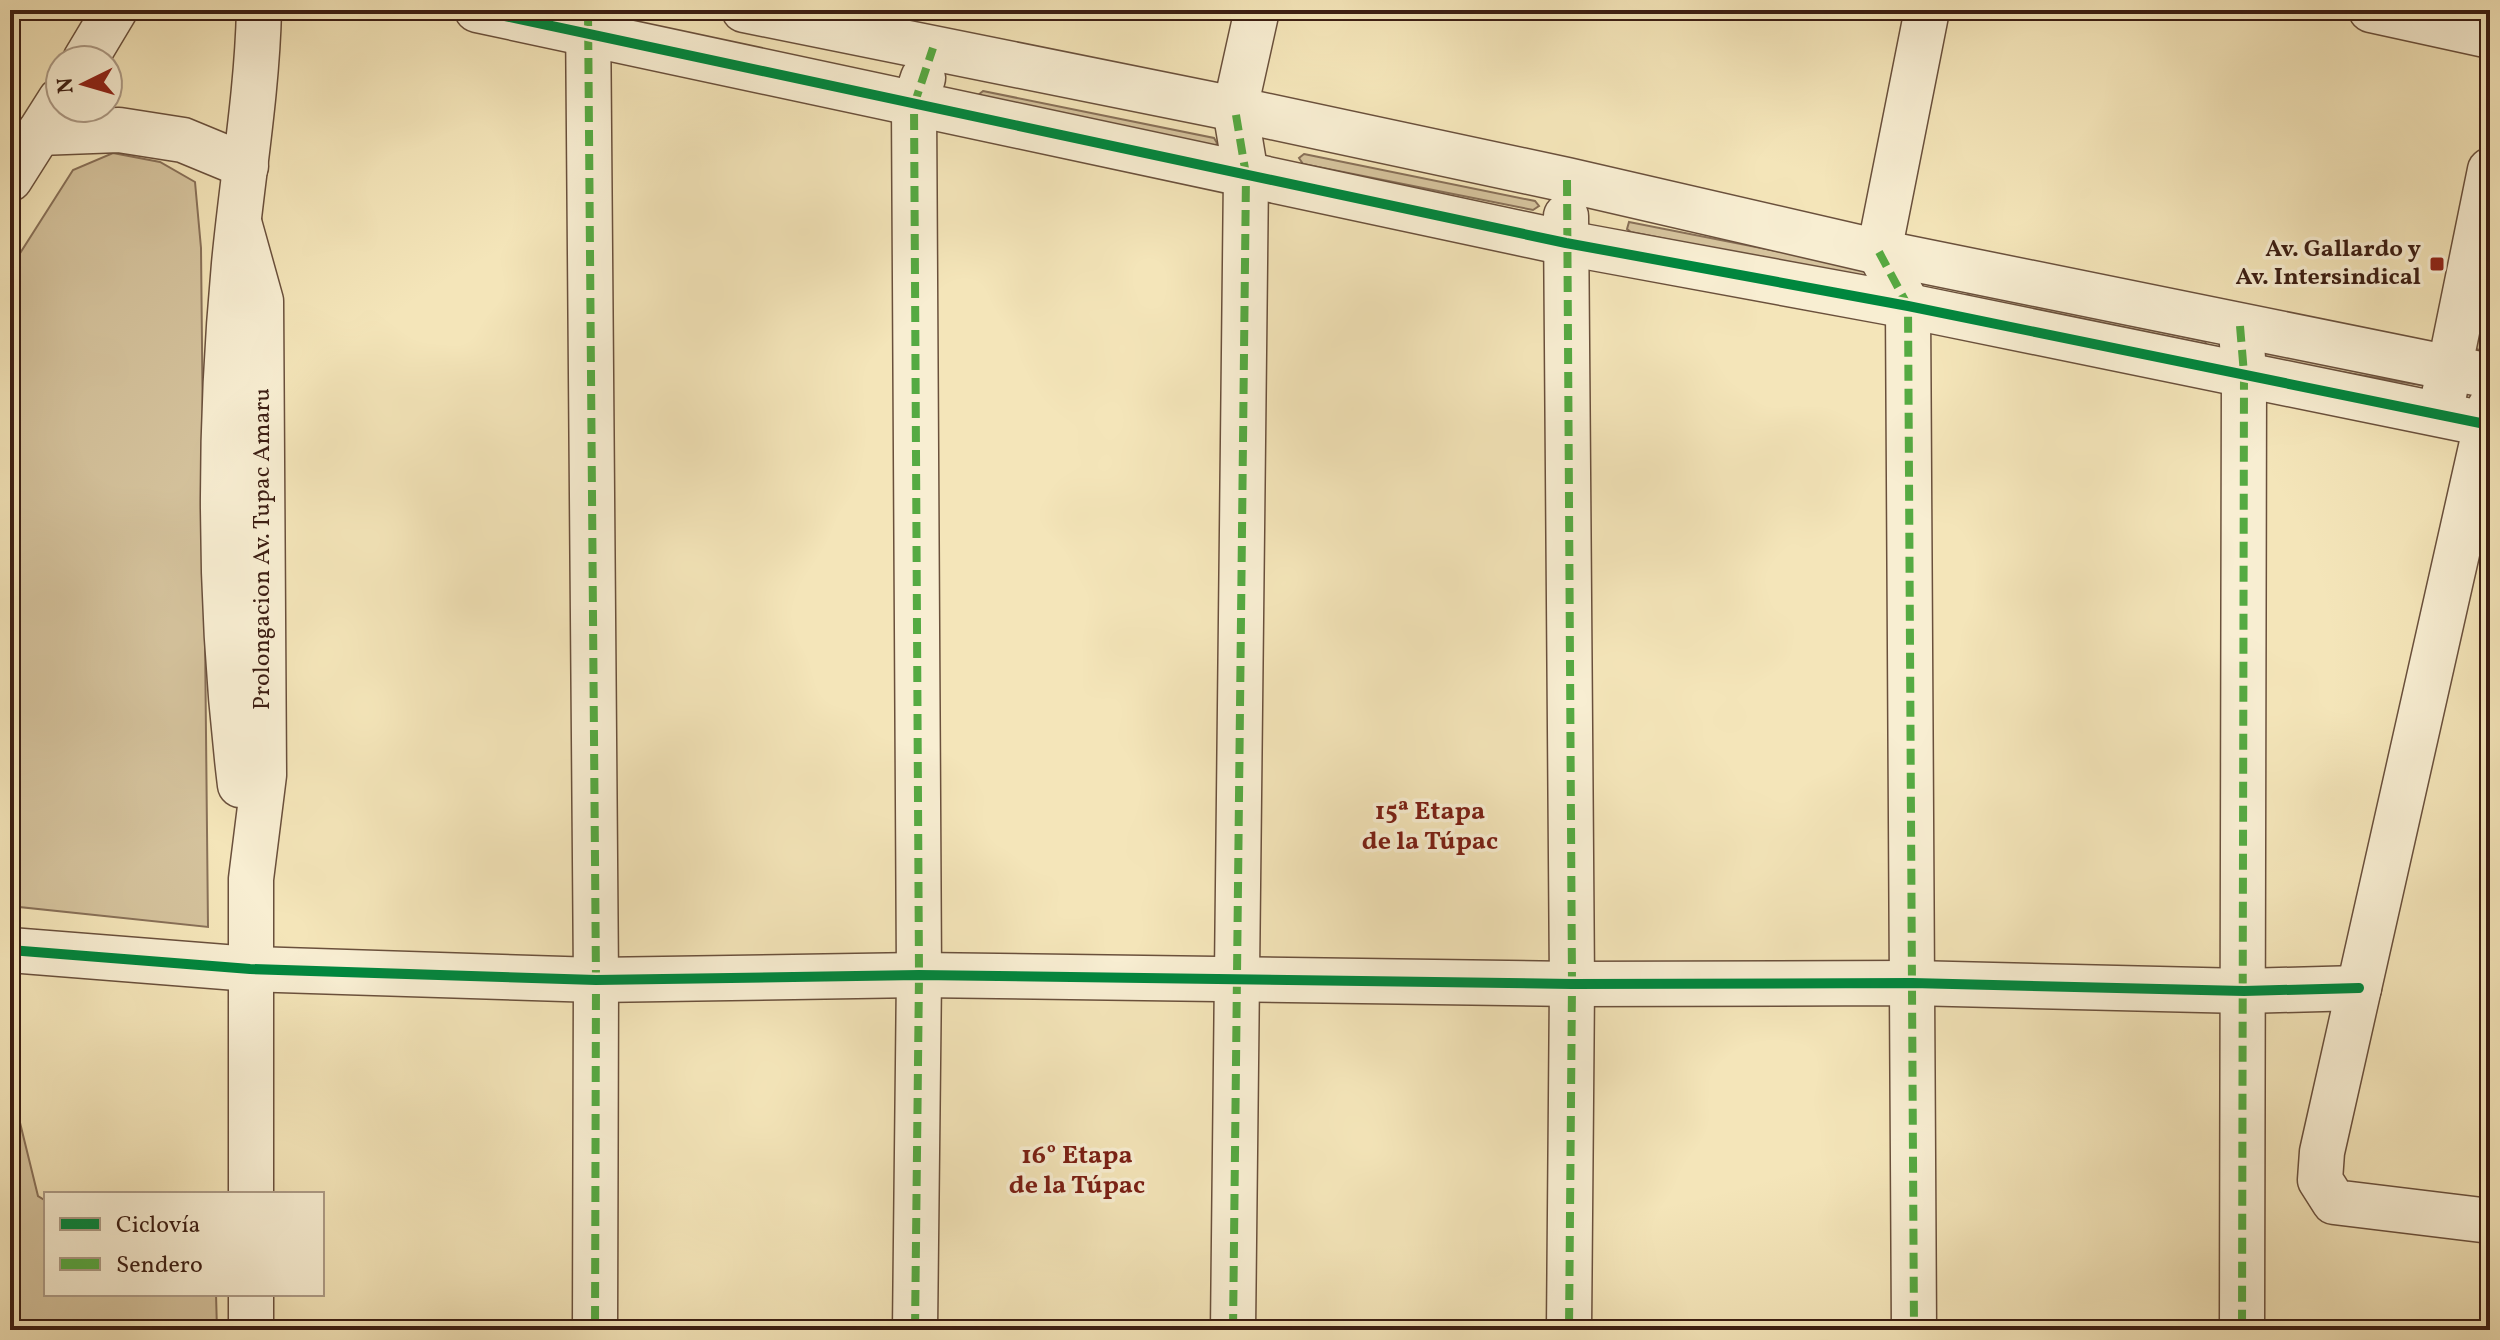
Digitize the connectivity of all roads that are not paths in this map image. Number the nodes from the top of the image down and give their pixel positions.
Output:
1 (259, 10) edge
2 (477, 10) edge
3 (744, 10) edge
4 (1257, 10) edge
5 (1927, 10) edge
6 (2371, 10) edge
7 (104, 12) edge
8 (588, 22) edge
9 (868, 22) edge
10 (2490, 36) edge
11 (91, 44) edge
12 (933, 48) junction
13 (847, 90) junction
14 (914, 105) junction
15 (1235, 109) junction
16 (45, 124) edge
17 (89, 124) edge
18 (246, 166) junction
19 (2490, 170) edge
20 (1246, 175) junction
21 (10, 179) edge
22 (1567, 180) junction
23 (1566, 243) junction
24 (1879, 252) junction
25 (1908, 306) junction
26 (2240, 326) junction
27 (2470, 372) edge
28 (2244, 374) junction
29 (2439, 416) junction
30 (2489, 419) edge
31 (10, 950) edge
32 (250, 969) junction
33 (919, 975) junction
34 (1236, 979) junction
35 (596, 980) junction
36 (1912, 983) junction
37 (1572, 984) junction
38 (2359, 988) junction
39 (2244, 991) junction
40 (251, 1192) edge
41 (2490, 1221) edge
42 (251, 1296) edge
43 (251, 1330) edge
44 (595, 1330) edge
45 (915, 1330) edge
46 (1233, 1330) edge
47 (1569, 1330) edge
48 (1914, 1330) edge
49 (2242, 1330) edge

1 - 18 street, Prolongacion Av. Tupac Amaru
2 - 8 street
3 - 9 street
4 - 15 street
5 - 24 street
6 - 10 street
7 - 11 street
8 - 13 street
8 - 35 street
9 - 12 street
9 - 13 street
12 - 14 street
12 - 15 street
13 - 14 street
14 - 20 street
14 - 33 street
15 - 20 street
15 - 22 street
16 - 21 street
17 - 18 street
18 - 32 street, Prolongacion Av. Tupac Amaru
19 - 27 street
20 - 23 street
20 - 34 street
22 - 23 street
22 - 24 street
23 - 25 street
23 - 37 street
24 - 25 street
24 - 26 street
25 - 28 street
25 - 36 street
26 - 27 street
26 - 28 street
27 - 29 street
28 - 29 street
28 - 39 street
29 - 30 street
30 - 38 street
31 - 32 street
32 - 35 street
32 - 40 street, Prolongacion Av. Tupac Amaru
33 - 34 street
33 - 35 street
33 - 45 street
34 - 37 street
34 - 46 street
35 - 44 street
36 - 37 street
36 - 39 street
36 - 48 street
37 - 47 street
38 - 39 street
38 - 41 street
39 - 49 street
42 - 43 street

